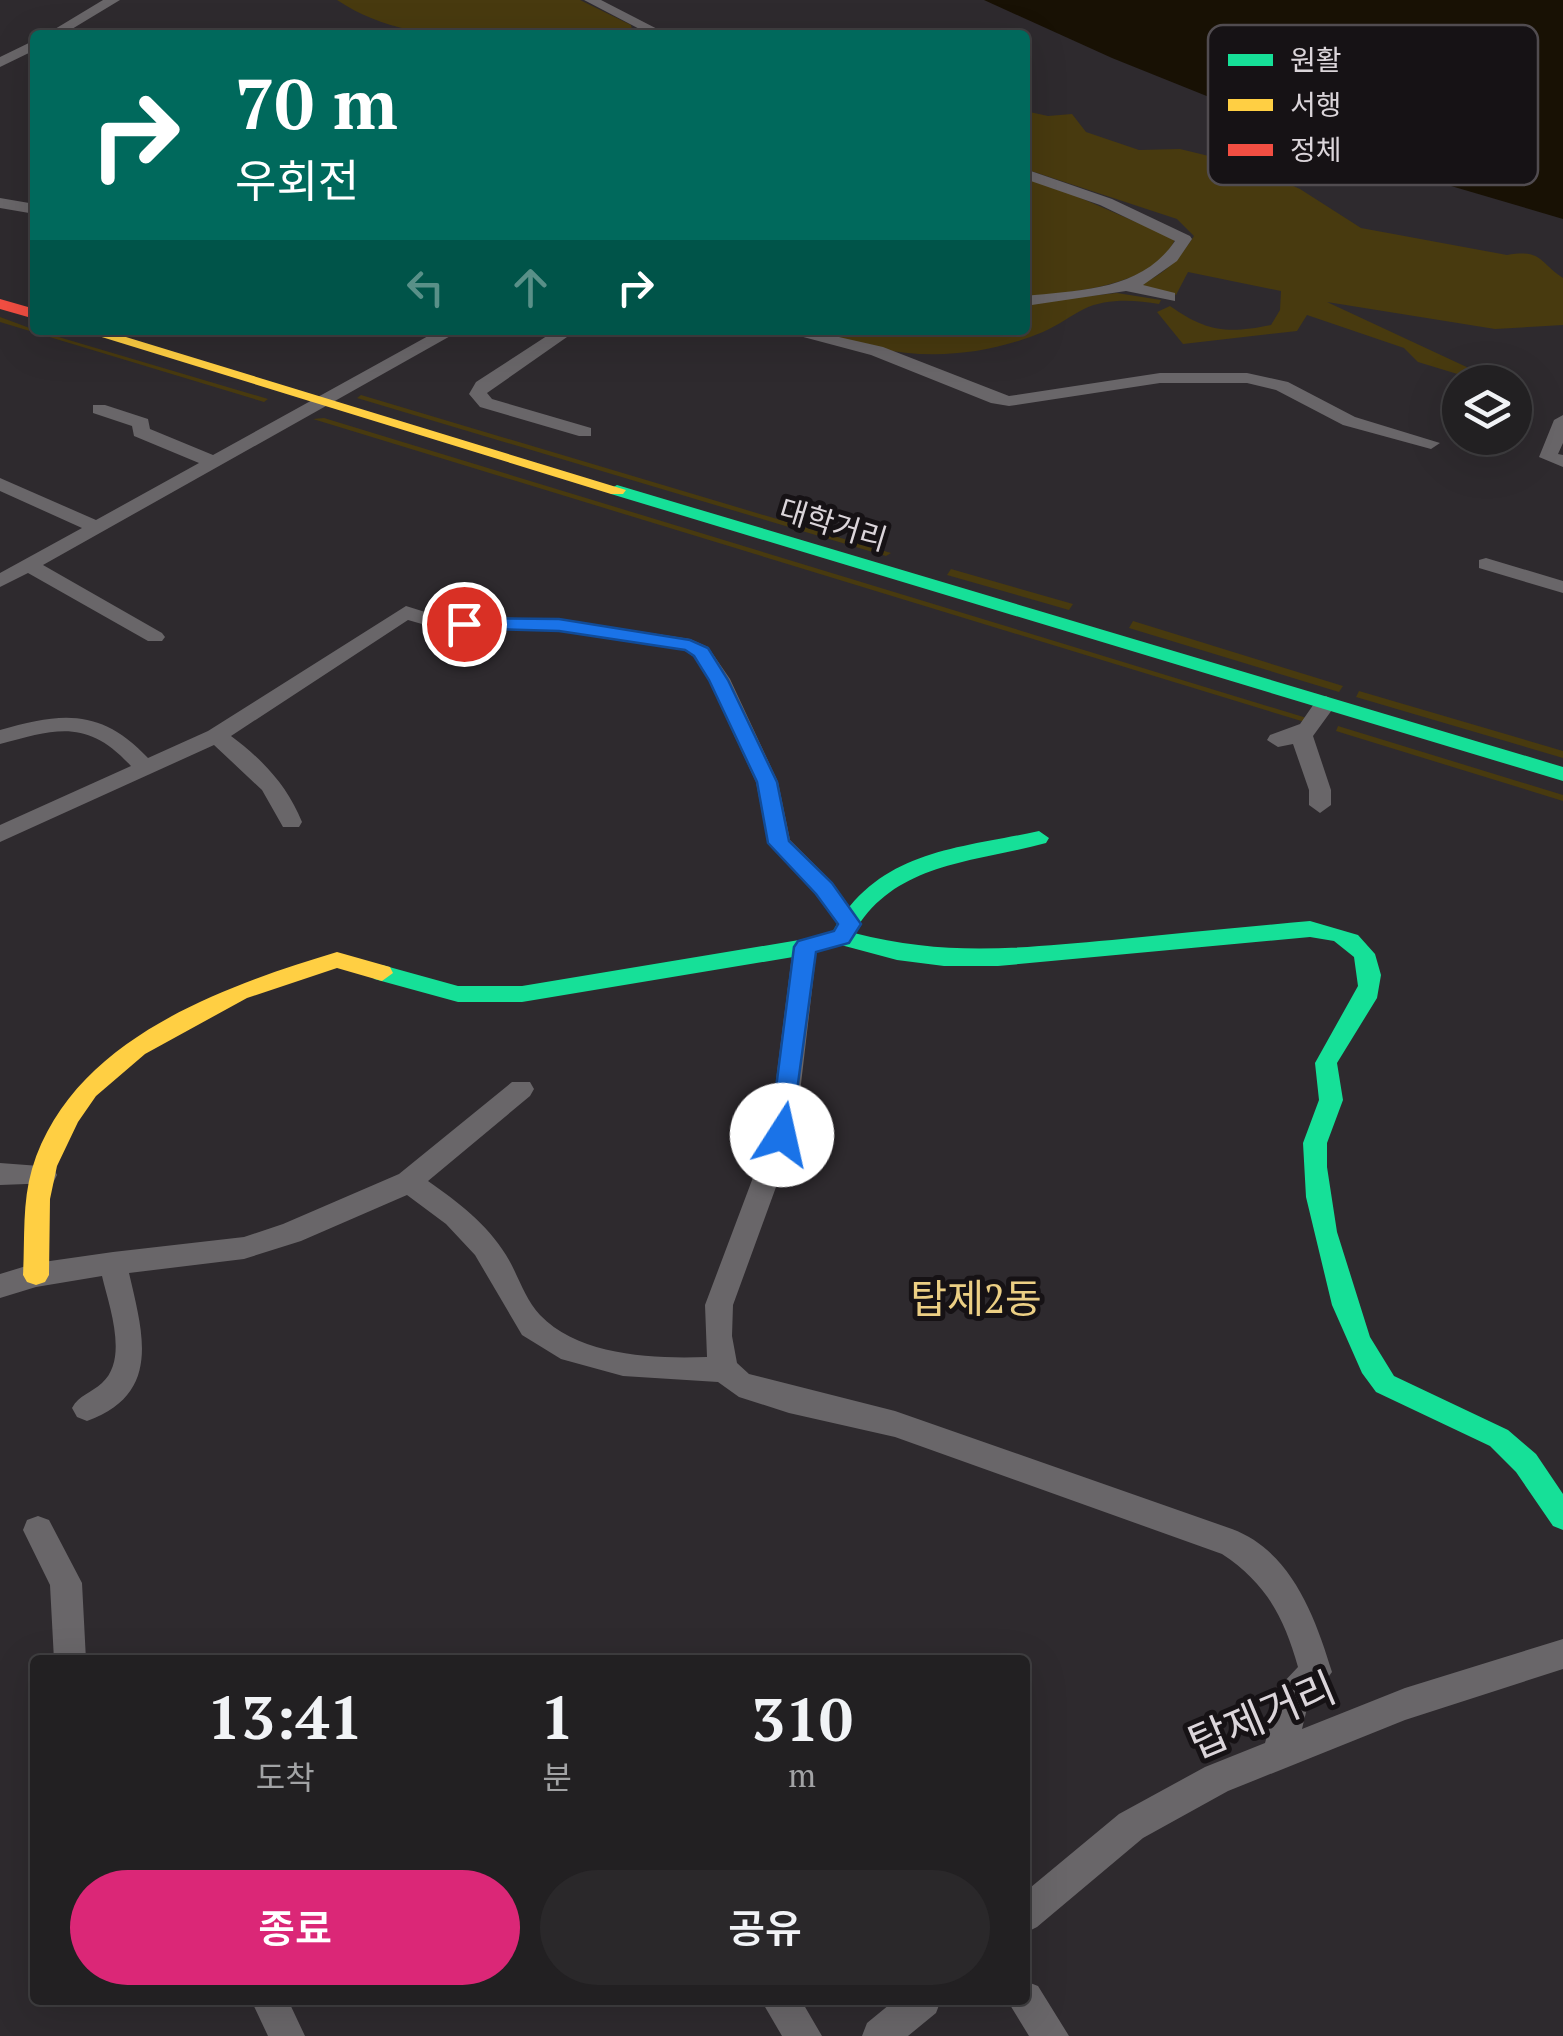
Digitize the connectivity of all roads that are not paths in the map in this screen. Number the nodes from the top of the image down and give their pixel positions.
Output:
1 (112, 0) edge
2 (591, 0) edge
3 (58, 30) edge
4 (640, 30) edge
5 (30, 46) edge
6 (3, 59) edge
7 (1030, 176) edge
8 (0, 203) edge
9 (27, 208) edge
10 (1122, 285) junction
11 (1169, 298) dead end
12 (1030, 300) edge
13 (0, 304) edge
14 (30, 313) edge
15 (103, 335) edge
16 (442, 335) edge
17 (560, 335) edge
18 (808, 335) edge
19 (323, 400) junction
20 (99, 408) dead end
21 (1563, 420) edge
22 (584, 432) dead end
23 (1431, 443) dead end
24 (1563, 461) edge
25 (214, 462) junction
26 (0, 484) edge
27 (97, 527) junction
28 (1486, 564) dead end
29 (28, 565) junction
30 (0, 581) edge
31 (1563, 587) edge
32 (154, 637) dead end
33 (1326, 704) junction
34 (216, 736) junction
35 (0, 737) edge
36 (147, 770) junction
37 (1563, 774) edge
38 (1320, 805) dead end
39 (290, 822) dead end
40 (0, 834) edge
41 (1039, 838) dead end
42 (846, 931) junction
43 (806, 947) junction
44 (521, 1089) dead end
45 (0, 1174) edge
46 (44, 1175) junction
47 (409, 1182) junction
48 (113, 1262) junction
49 (36, 1275) junction
50 (0, 1286) edge
51 (724, 1369) junction
52 (87, 1408) dead end
53 (1563, 1517) edge
54 (38, 1530) dead end
55 (1563, 1654) edge
56 (70, 1655) edge
57 (1280, 1752) junction
58 (1030, 1910) edge
59 (272, 2005) edge
60 (782, 2005) edge
61 (917, 2005) edge
62 (1029, 2005) edge
63 (287, 2036) edge
64 (804, 2036) edge
65 (880, 2036) edge
66 (1050, 2036) edge

1 - 3 street
2 - 4 street
5 - 6 street
7 - 10 street
8 - 9 street
10 - 11 street
10 - 12 street
13 - 14 street
15 - 19 street, 대학거리
16 - 19 street
17 - 22 street
18 - 23 street
19 - 25 street
19 - 33 street, 대학거리
20 - 25 street
21 - 24 street
25 - 27 street
26 - 27 street
27 - 29 street
28 - 31 street
29 - 30 street
29 - 32 street
33 - 37 street, 대학거리
33 - 38 street
34 - 36 street
34 - 39 street
34 - 42 street
35 - 36 street
36 - 40 street
41 - 42 street
42 - 43 street
42 - 53 street
43 - 46 street
43 - 51 street
44 - 47 street
45 - 46 street
46 - 49 street
47 - 48 street
47 - 51 street
48 - 49 street
48 - 52 street
49 - 50 street
51 - 57 street
54 - 56 street
55 - 57 street, 탑제거리
57 - 58 street, 탑제거리
59 - 63 street
60 - 64 street
61 - 65 street
62 - 66 street

